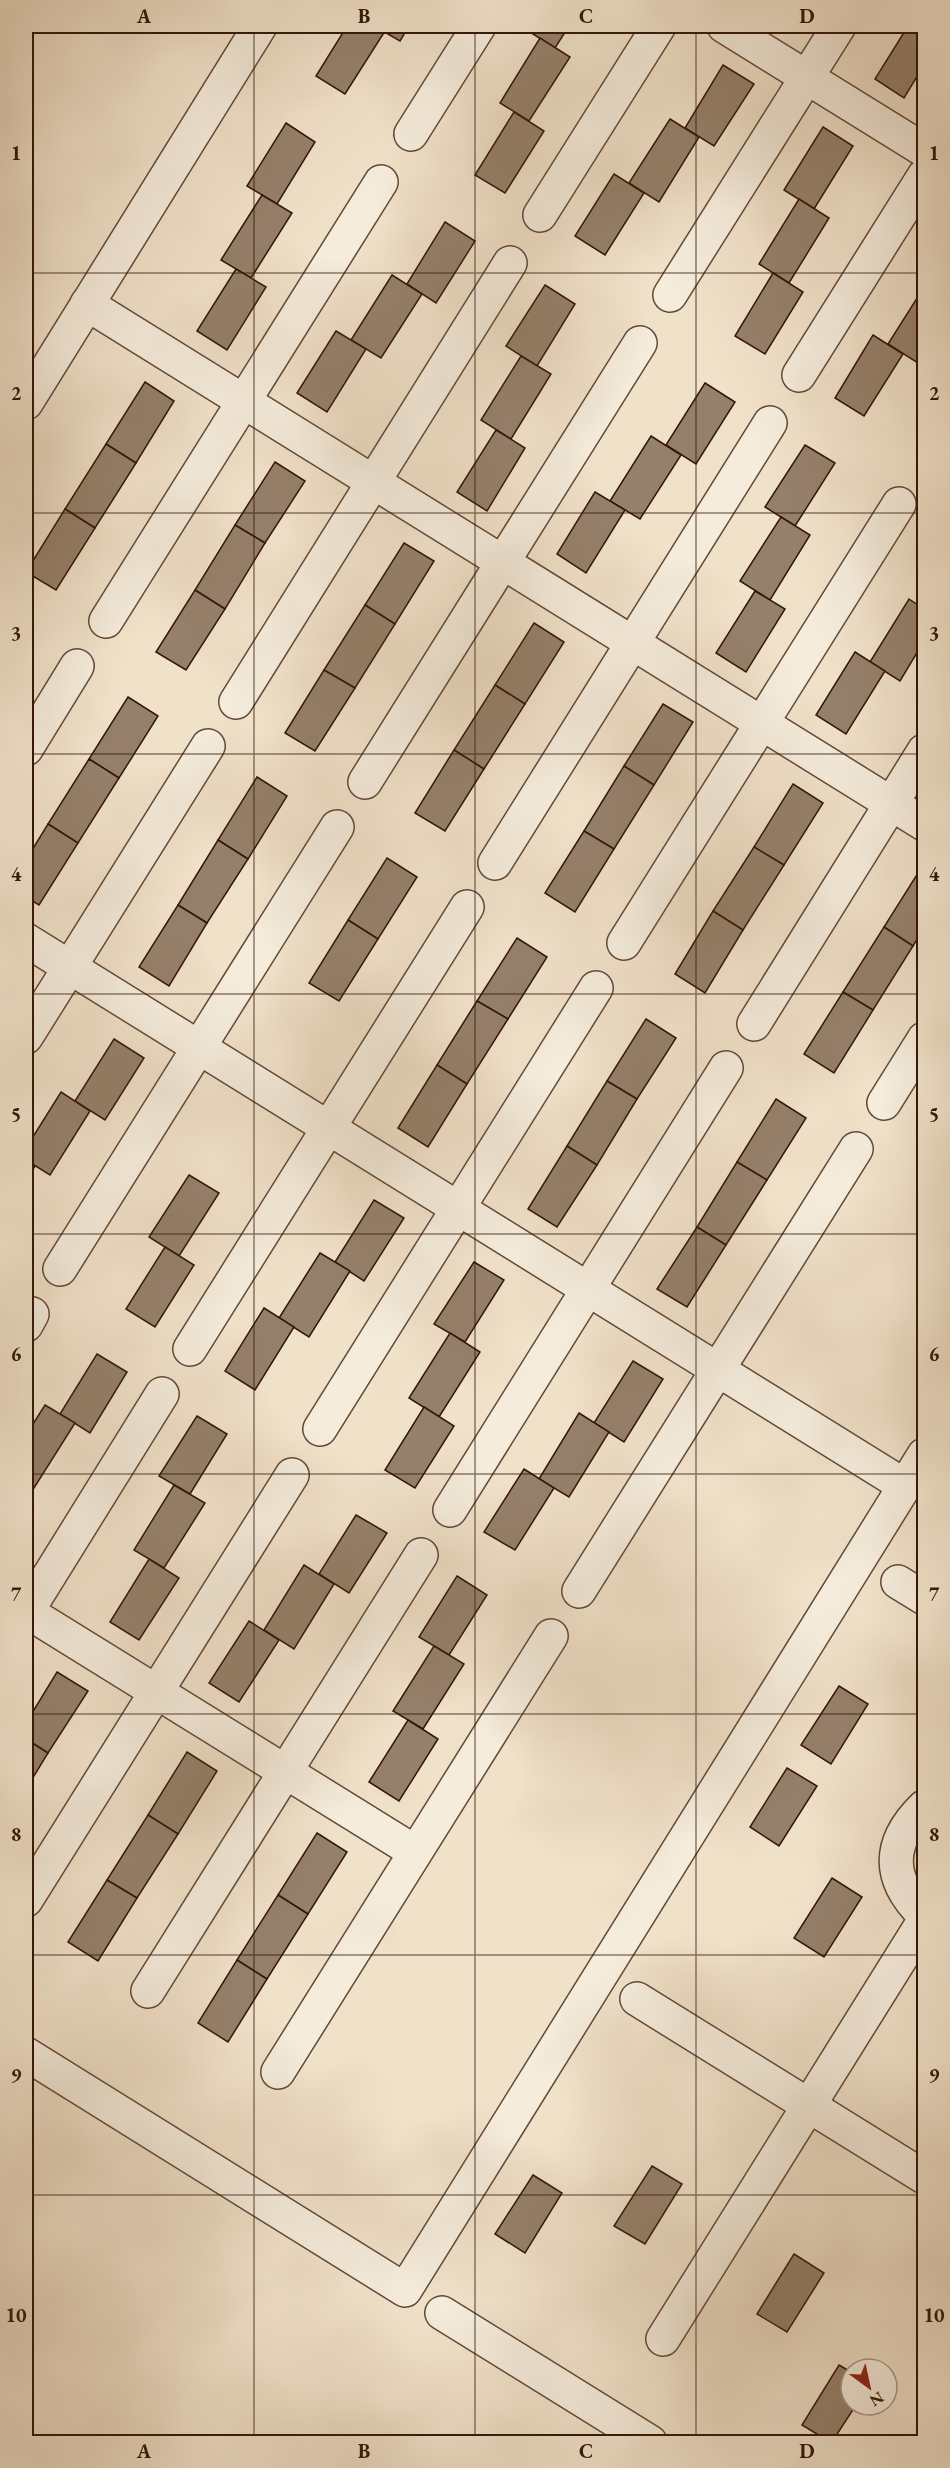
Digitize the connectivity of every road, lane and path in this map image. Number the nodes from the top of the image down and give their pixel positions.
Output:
1 (260, 26) edge
2 (478, 26) edge
3 (659, 26) edge
4 (724, 26) edge
5 (838, 26) edge
6 (807, 76) junction
7 (411, 134) dead end
8 (924, 150) edge
9 (924, 176) edge
10 (381, 182) dead end
11 (540, 215) dead end
12 (510, 263) dead end
13 (670, 295) dead end
14 (87, 304) junction
15 (640, 343) dead end
16 (800, 375) dead end
17 (244, 402) junction
18 (26, 403) edge
19 (770, 423) dead end
20 (373, 482) junction
21 (899, 504) dead end
22 (503, 563) junction
23 (106, 621) dead end
24 (633, 643) junction
25 (77, 666) dead end
26 (236, 702) dead end
27 (762, 723) junction
28 (208, 747) dead end
29 (26, 749) edge
30 (924, 751) edge
31 (365, 782) dead end
32 (892, 804) junction
33 (924, 824) edge
34 (337, 827) dead end
35 (495, 863) dead end
36 (467, 908) dead end
37 (26, 940) edge
38 (624, 943) dead end
39 (69, 967) junction
40 (596, 988) dead end
41 (754, 1024) dead end
42 (26, 1037) edge
43 (924, 1039) edge
44 (199, 1048) junction
45 (726, 1068) dead end
46 (884, 1103) dead end
47 (328, 1128) junction
48 (856, 1149) dead end
49 (458, 1209) junction
50 (60, 1269) dead end
51 (588, 1289) junction
52 (190, 1349) dead end
53 (718, 1370) junction
54 (162, 1394) dead end
55 (320, 1429) dead end
56 (924, 1455) edge
57 (292, 1475) dead end
58 (905, 1486) junction
59 (450, 1510) dead end
60 (421, 1555) dead end
61 (579, 1591) dead end
62 (26, 1612) edge
63 (551, 1636) dead end
64 (156, 1691) junction
65 (286, 1772) junction
66 (924, 1807) edge
67 (415, 1852) junction
68 (26, 1900) edge
69 (924, 1915) edge
70 (924, 1921) edge
71 (148, 1991) dead end
72 (637, 1999) dead end
73 (26, 2054) edge
74 (278, 2072) dead end
75 (809, 2106) junction
76 (924, 2177) edge
77 (442, 2313) dead end
78 (663, 2339) dead end
79 (650, 2442) edge

1 - 14 lane
2 - 7 lane
3 - 11 lane
4 - 6 lane
5 - 6 lane
6 - 8 lane
6 - 13 lane
9 - 16 lane
10 - 17 lane
12 - 20 lane
14 - 17 lane
14 - 18 lane
15 - 22 lane
17 - 20 lane
17 - 23 lane
19 - 24 lane
20 - 22 lane
20 - 26 lane
21 - 27 lane
22 - 24 lane
22 - 31 lane
24 - 27 lane
24 - 35 lane
25 - 29 lane
27 - 32 lane
27 - 38 lane
28 - 39 lane
30 - 32 lane
32 - 33 lane
32 - 41 lane
34 - 44 lane
36 - 47 lane
37 - 39 lane
39 - 42 lane
39 - 44 lane
40 - 49 lane
43 - 46 lane
44 - 47 lane
44 - 50 lane
45 - 51 lane
47 - 49 lane
47 - 52 lane
48 - 53 lane
49 - 51 lane
49 - 55 lane
51 - 53 lane
51 - 59 lane
53 - 58 lane
53 - 61 lane
54 - 62 lane
56 - 58 lane
57 - 64 lane
58 - 73 lane
60 - 65 lane
62 - 64 lane
63 - 67 lane
64 - 65 lane
64 - 68 lane
65 - 67 lane
65 - 71 lane
66 - 69 lane
67 - 74 lane
70 - 75 lane
72 - 75 lane
75 - 76 lane
75 - 78 lane
77 - 79 lane

